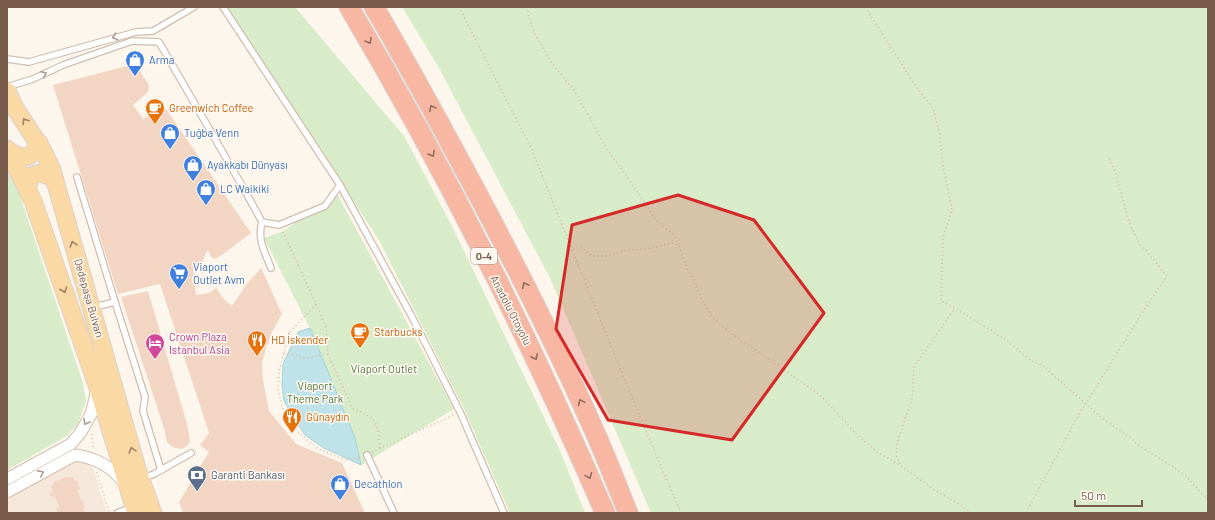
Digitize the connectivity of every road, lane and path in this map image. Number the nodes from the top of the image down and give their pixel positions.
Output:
1 (194, 7) edge
2 (223, 7) edge
3 (349, 7) edge
4 (374, 7) edge
5 (459, 7) edge
6 (528, 7) edge
7 (866, 7) edge
8 (7, 59) edge
9 (7, 87) edge
10 (7, 91) edge
11 (39, 143) junction
12 (8, 150) edge
13 (1108, 156) dead end
14 (77, 177) dead end
15 (55, 180) junction
16 (340, 185) junction
17 (27, 188) junction
18 (262, 222) junction
19 (279, 225) junction
20 (679, 246) junction
21 (572, 250) junction
22 (271, 268) dead end
23 (115, 302) junction
24 (316, 304) junction
25 (92, 308) junction
26 (955, 308) junction
27 (284, 353) junction
28 (328, 354) junction
29 (97, 385) junction
30 (1086, 404) junction
31 (460, 412) junction
32 (597, 438) junction
33 (380, 449) junction
34 (192, 453) dead end
35 (367, 454) junction
36 (900, 465) junction
37 (161, 470) junction
38 (7, 479) edge
39 (135, 483) junction
40 (7, 492) edge
41 (1208, 500) edge
42 (135, 509) edge
43 (117, 513) edge
44 (153, 513) edge
45 (394, 513) edge
46 (504, 513) edge
47 (605, 513) edge
48 (628, 513) edge
49 (637, 513) edge
50 (681, 513) edge
51 (970, 513) edge
52 (1026, 513) edge

1 -> 8 lane
2 - 16 lane
3 -> 47 highway, Anadolu Otoyolu / O-4
32 -> 4 highway, O-4
5 - 21 path
6 - 20 path
7 - 26 path
9 -> 18 lane
11 -> 10 main road, Dedepaşa Bulvarı
11 - 12 main road
11 - 15 main road, Dedepaşa Bulvarı
12 - 17 main road, Dedepaşa Bulvarı
13 - 30 path
14 - 23 lane
15 - 17 main road
25 -> 15 main road, Dedepaşa Bulvarı
16 - 19 lane
16 - 31 lane
17 -> 29 main road, Dedepaşa Bulvarı
18 - 19 lane
18 - 22 lane
19 - 24 path
20 - 21 path
20 - 36 path
21 - 50 path
23 - 25 lane
23 - 37 lane
24 - 27 path
24 - 28 path
39 -> 25 main road, Dedepaşa Bulvarı
26 - 30 path
26 - 36 path
27 - 28 path
27 - 35 path
28 - 33 path
29 -> 38 street
29 - 39 main road, Dedepaşa Bulvarı
30 - 41 path
30 - 52 path
31 - 33 path
31 - 46 lane
32 - 48 highway, O-4
32 - 49 highway
33 - 35 path
34 - 37 lane
35 - 45 lane
36 - 51 path
37 - 39 lane
40 -> 39 street
39 - 42 main road, Dedepaşa Bulvarı
39 - 44 main road, Dedepaşa Bulvarı
42 - 43 lane

